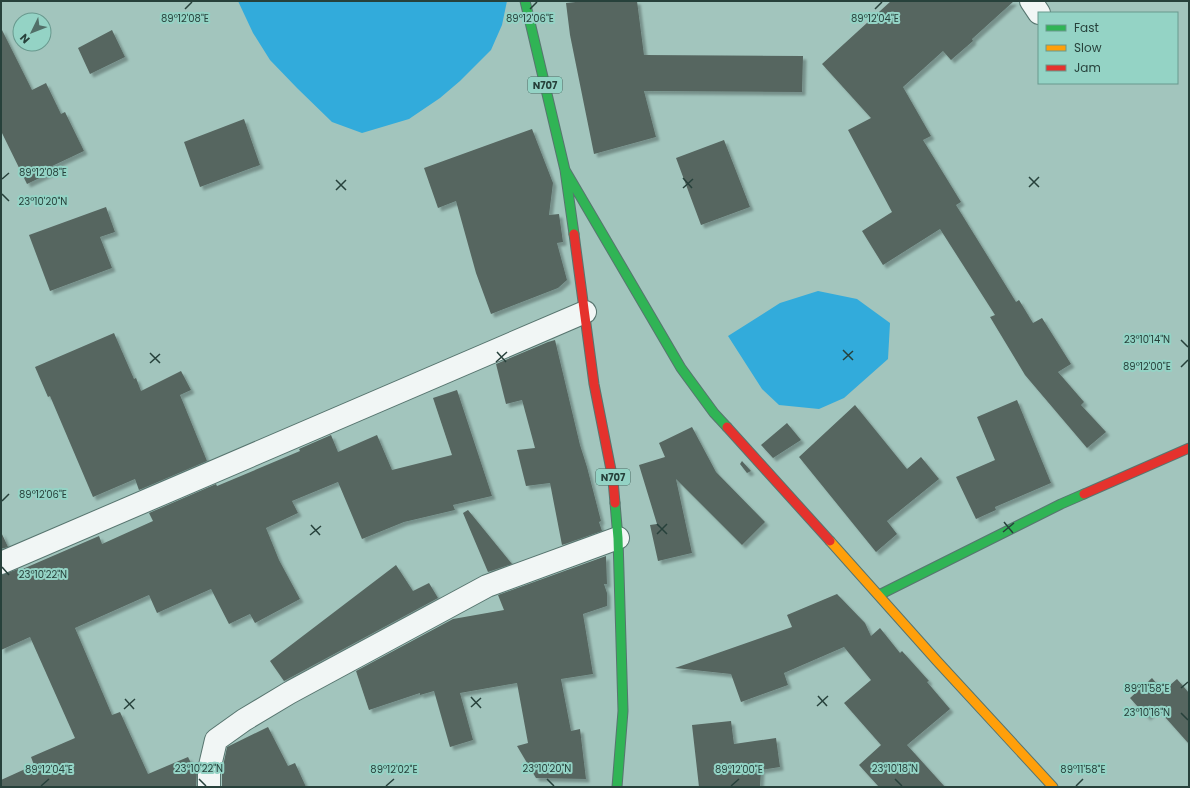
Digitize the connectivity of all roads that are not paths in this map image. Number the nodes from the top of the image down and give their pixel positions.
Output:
1 (525, 1) edge
2 (1031, 1) edge
3 (1038, 12) edge
4 (565, 170) junction
5 (585, 312) junction
6 (1189, 448) edge
7 (618, 538) junction
8 (1, 563) edge
9 (879, 595) junction
10 (209, 787) edge
11 (617, 787) edge
12 (1053, 787) edge

1 - 4 main road, N707
2 - 3 street
4 - 5 main road, N707
4 - 9 main road
5 - 7 main road, N707
5 - 8 street
6 - 9 main road
7 - 10 street
7 - 11 main road, N707
9 - 12 main road

